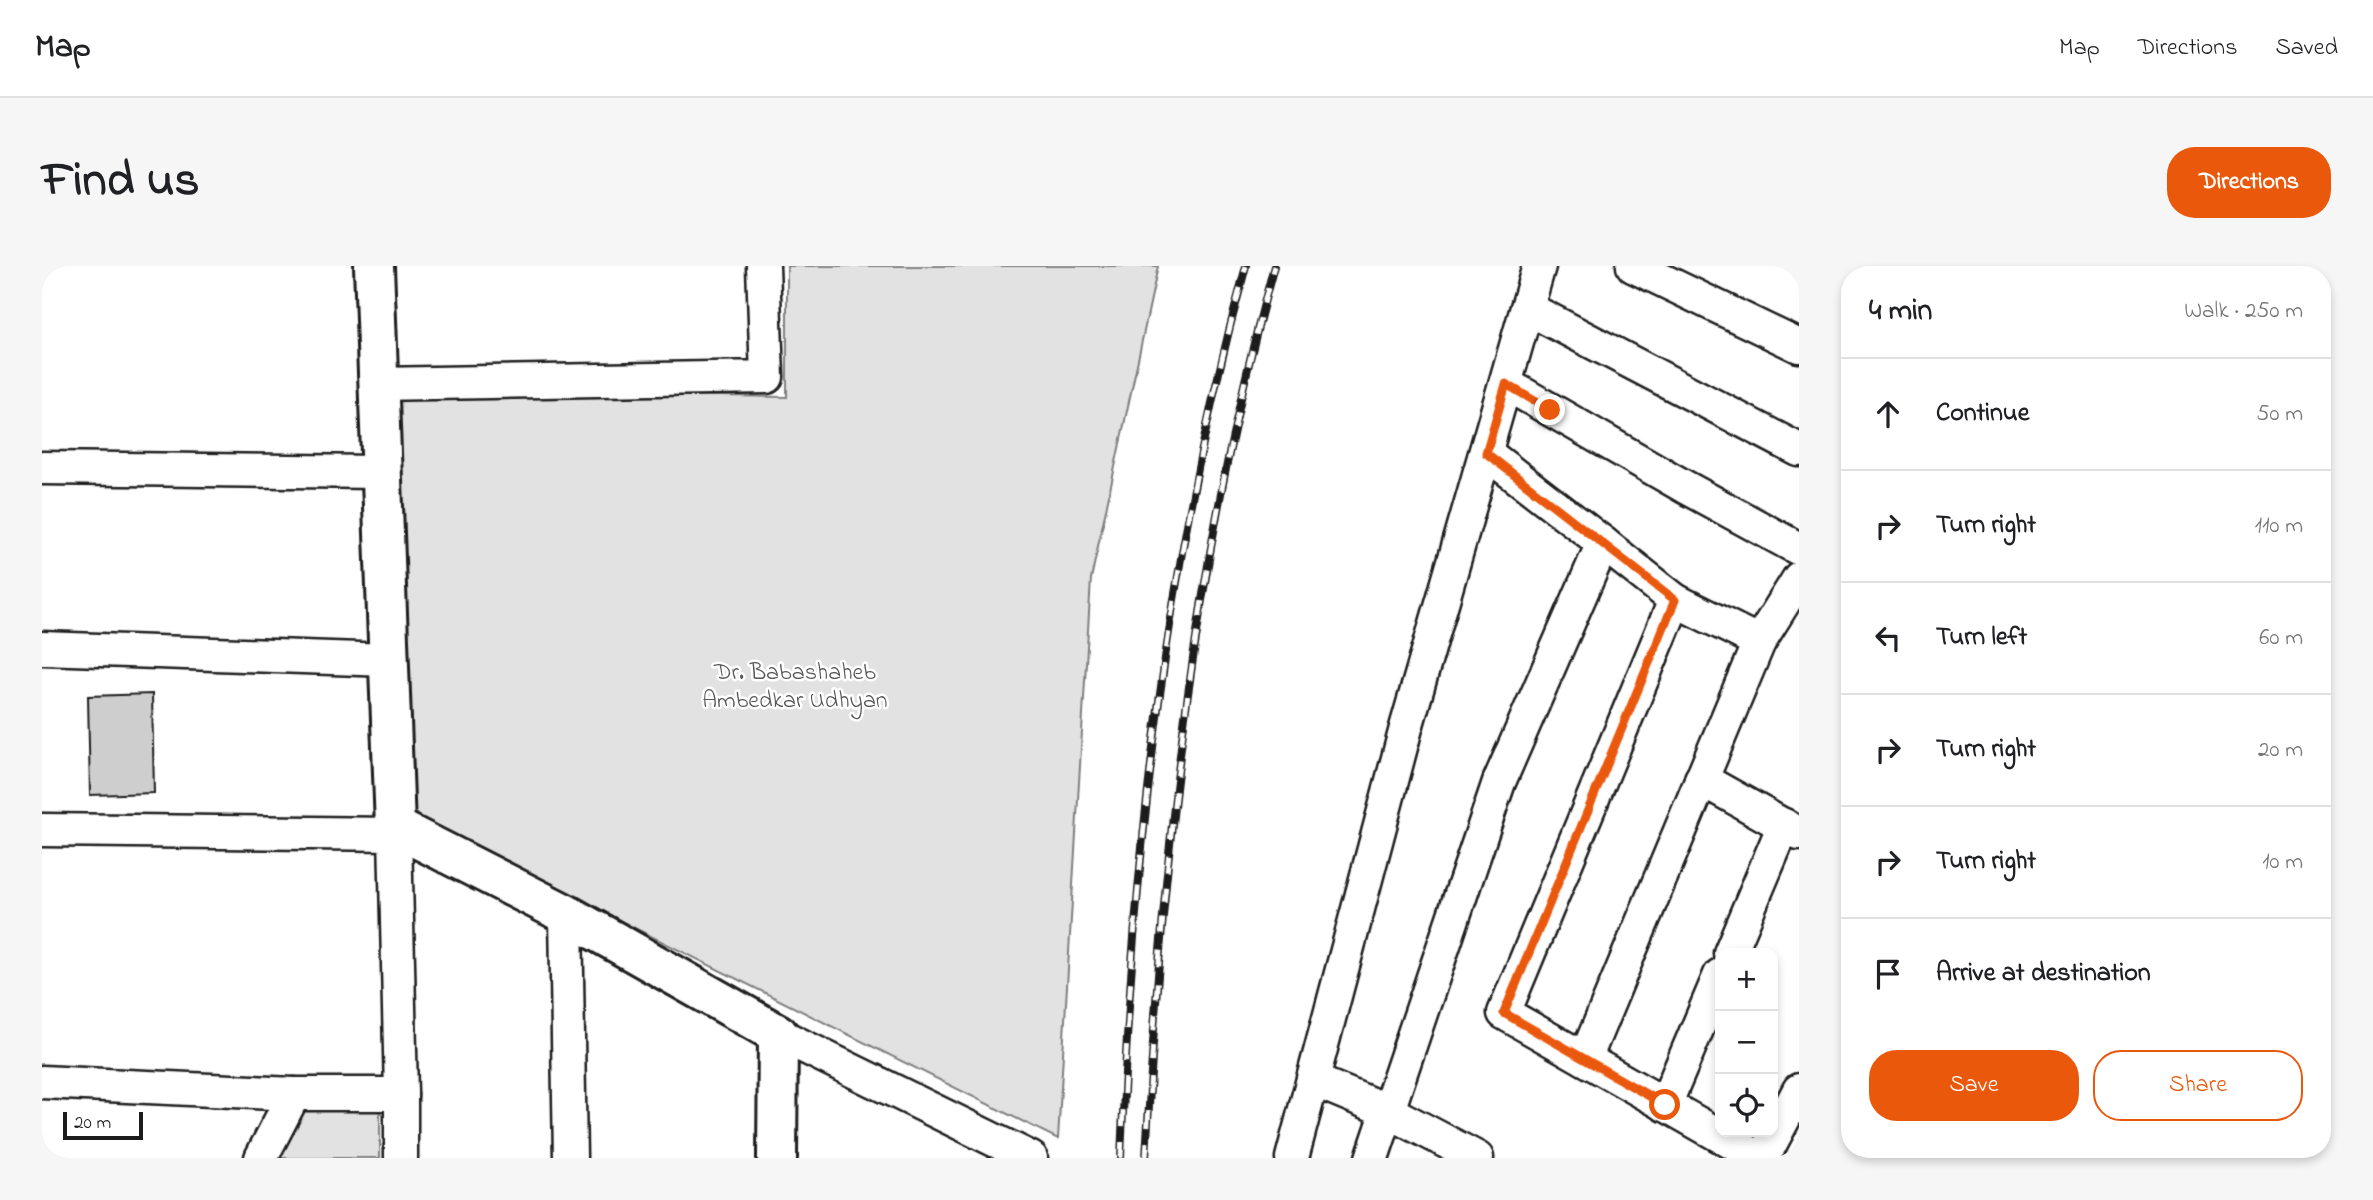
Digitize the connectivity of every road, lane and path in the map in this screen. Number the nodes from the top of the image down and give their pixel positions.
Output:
1 (374, 266) edge
2 (763, 266) edge
3 (1539, 266) edge
4 (1633, 266) edge
5 (1527, 308) junction
6 (1799, 346) edge
7 (377, 384) junction
8 (1506, 384) junction
9 (1799, 450) edge
10 (1486, 453) junction
11 (42, 468) edge
12 (379, 472) junction
13 (1603, 542) junction
14 (1799, 548) edge
15 (1799, 578) edge
16 (1675, 600) junction
17 (1759, 642) junction
18 (42, 648) edge
19 (389, 660) junction
20 (1702, 779) junction
21 (42, 830) edge
22 (395, 830) junction
23 (1791, 830) edge
24 (566, 915) junction
25 (1732, 948) edge
26 (1715, 987) edge
27 (778, 1034) junction
28 (1585, 1059) junction
29 (1313, 1080) junction
30 (42, 1082) edge
31 (1799, 1090) edge
32 (295, 1094) junction
33 (401, 1094) junction
34 (1665, 1105) junction
35 (1388, 1111) junction
36 (1792, 1122) edge
37 (261, 1158) edge
38 (401, 1158) edge
39 (570, 1158) edge
40 (777, 1158) edge
41 (1031, 1158) edge
42 (1292, 1158) edge
43 (1372, 1158) edge
44 (1477, 1158) edge
45 (1761, 1158) edge

1 - 7 street
2 - 7 street
3 - 5 street
4 - 6 street
5 - 8 street
5 - 9 street
7 - 12 street
8 - 10 street
8 - 14 street
10 - 13 street
10 - 29 street
11 - 12 street
12 - 19 street
13 - 16 street
13 - 35 street
15 - 17 street
16 - 17 street
16 - 28 street
17 - 20 street
18 - 19 street
19 - 22 street
20 - 23 street
20 - 28 street
21 - 22 street
22 - 24 street
22 - 33 street
23 - 25 street
24 - 27 street
24 - 39 street
26 - 34 street
27 - 40 street
27 - 41 street
28 - 34 street
29 - 35 street
29 - 42 street
30 - 32 street
31 - 36 street
32 - 33 street
32 - 37 street
33 - 38 street
34 - 45 street
35 - 43 street
35 - 44 street
36 - 45 street

